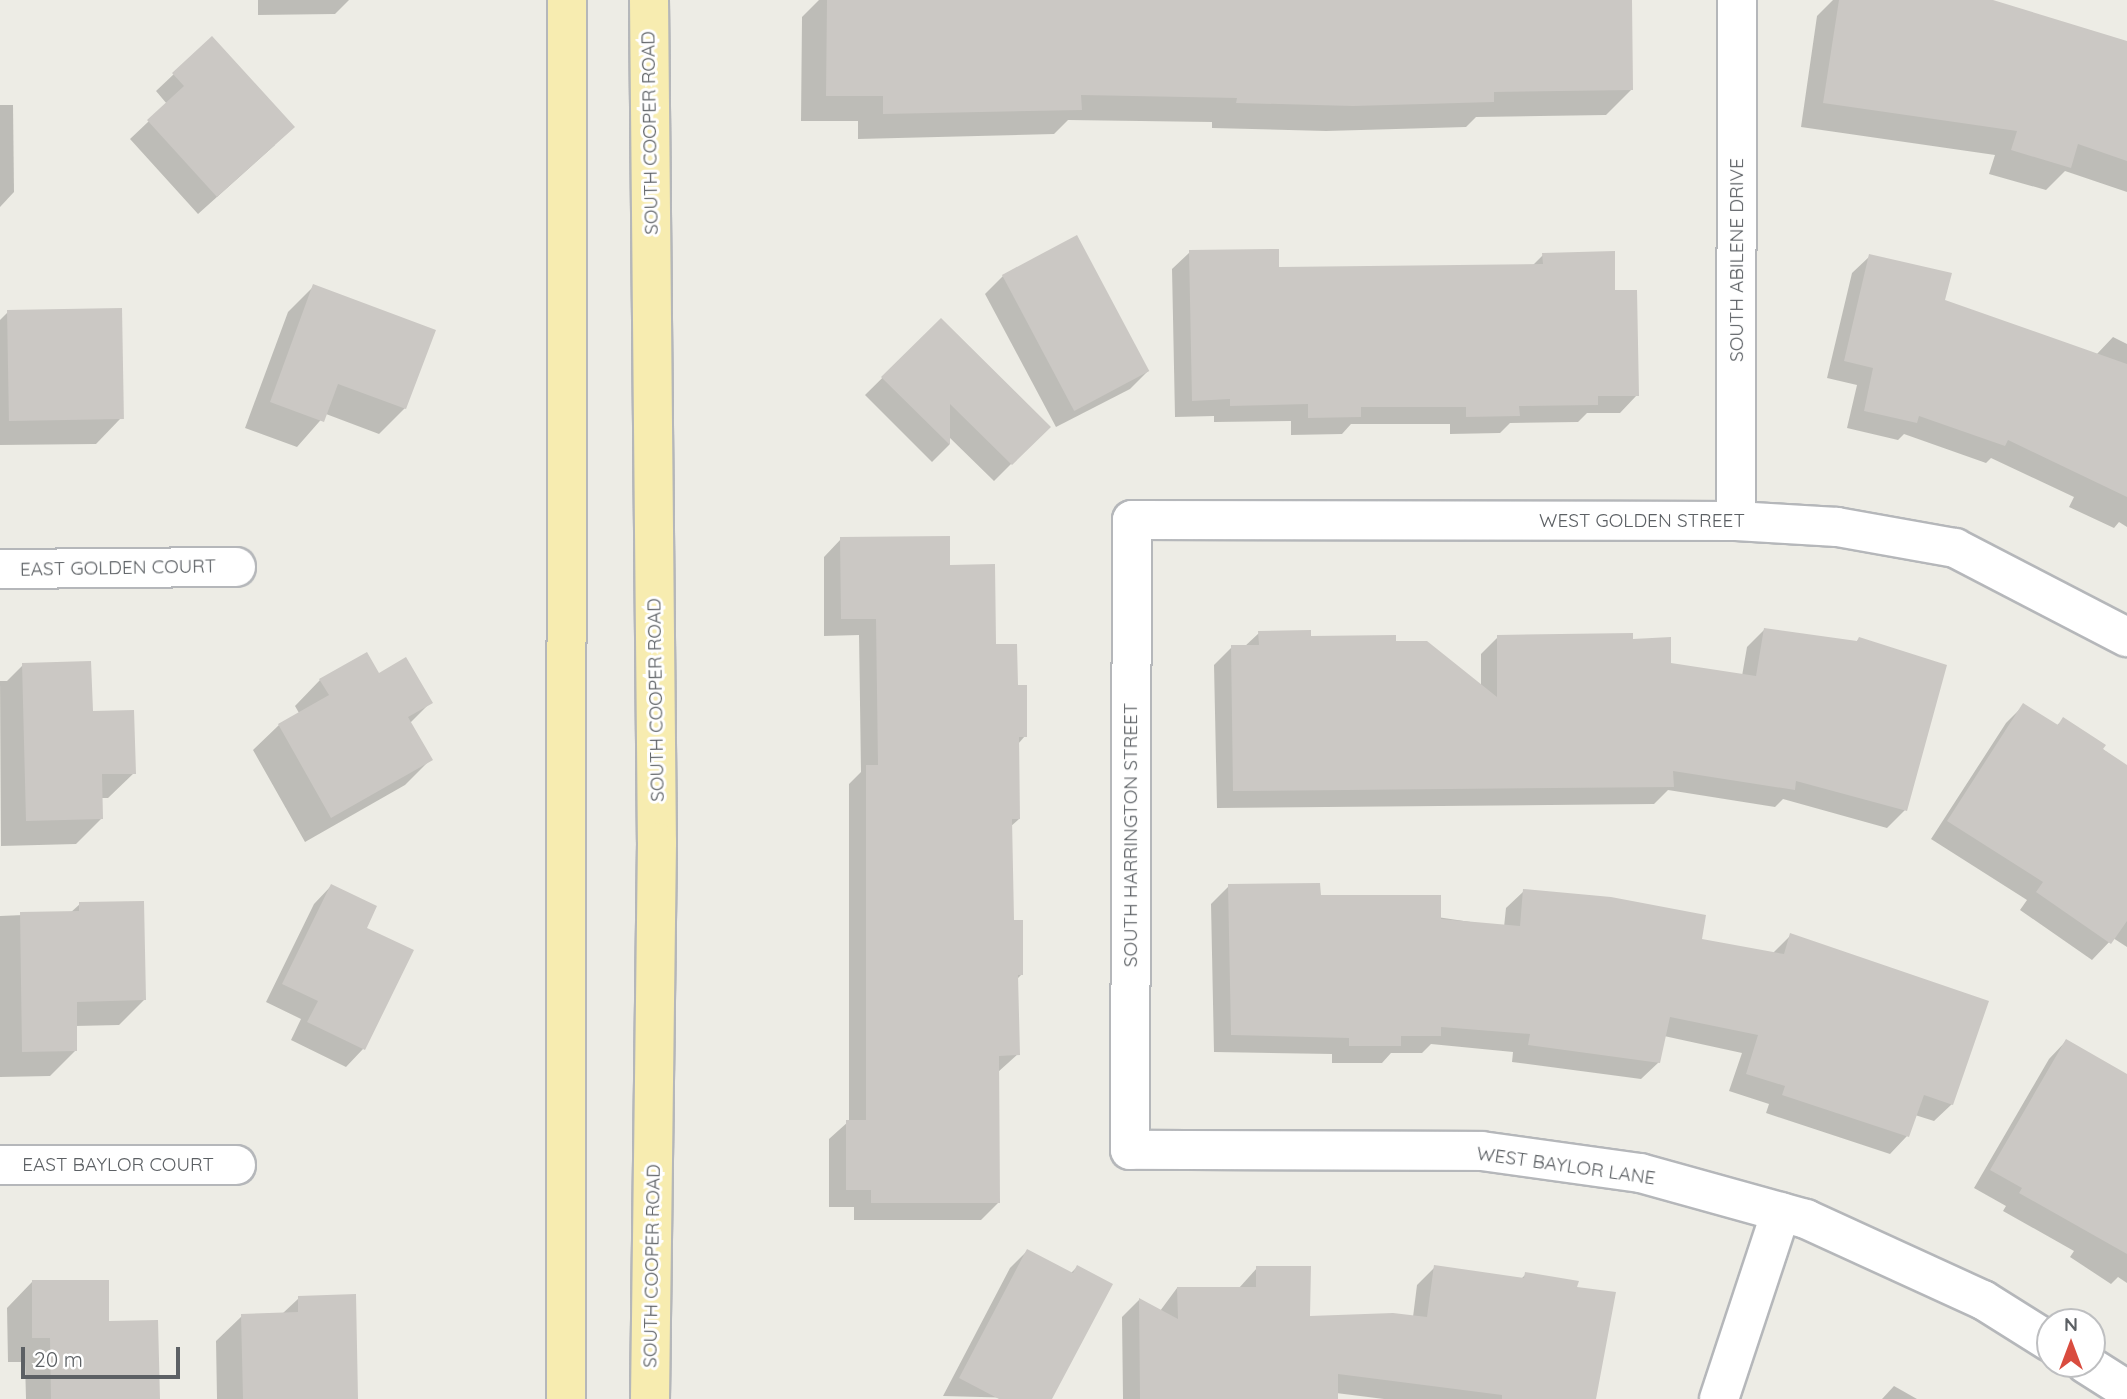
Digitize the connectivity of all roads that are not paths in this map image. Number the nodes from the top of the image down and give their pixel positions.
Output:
1 (567, 0) edge
2 (649, 0) edge
3 (1737, 0) edge
4 (1132, 520) joint
5 (1736, 521) junction
6 (236, 567) dead end
7 (0, 569) edge
8 (2127, 637) edge
9 (1130, 1150) joint
10 (0, 1165) edge
11 (236, 1165) dead end
12 (1781, 1212) junction
13 (2036, 1333) edge
14 (2106, 1377) edge
15 (2127, 1390) edge
16 (566, 1399) edge
17 (650, 1399) edge
18 (1719, 1399) edge

1 - 16 main road
2 - 17 main road, SOUTH COOPER ROAD
3 - 5 street, SOUTH ABILENE DRIVE
4 - 5 street, WEST GOLDEN STREET
4 - 9 street, SOUTH HARRINGTON STREET
5 - 8 street, WEST GOLDEN STREET
6 - 7 street, EAST GOLDEN COURT
9 - 12 street, WEST BAYLOR LANE
10 - 11 street, EAST BAYLOR COURT
12 - 13 street, WEST BAYLOR LANE
12 - 18 street
14 - 15 street

